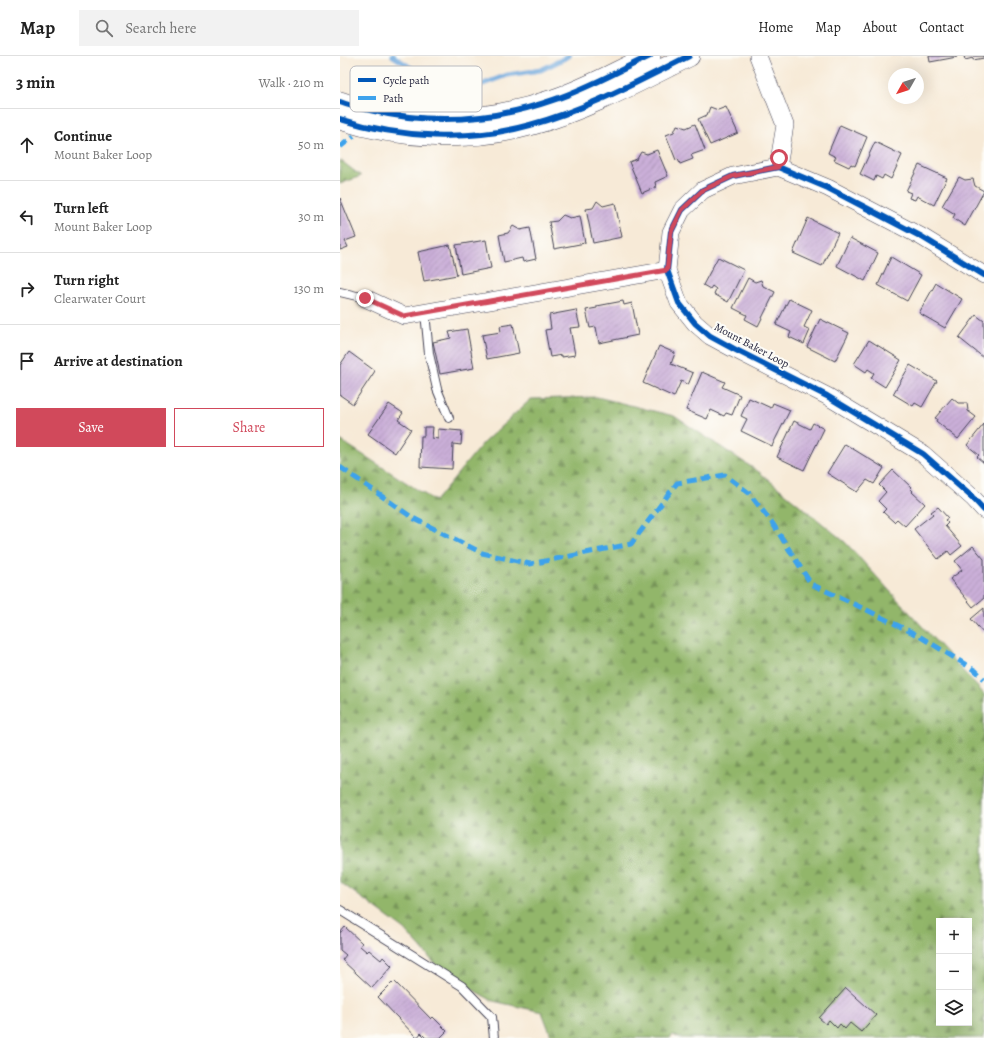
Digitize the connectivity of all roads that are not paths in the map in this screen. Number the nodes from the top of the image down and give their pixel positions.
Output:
1 (650, 56) edge
2 (689, 56) edge
3 (758, 56) edge
4 (340, 102) edge
5 (350, 105) edge
6 (378, 112) edge
7 (340, 119) edge
8 (778, 167) junction
9 (667, 270) junction
10 (984, 275) edge
11 (340, 292) edge
12 (365, 298) joint
13 (425, 312) junction
14 (449, 418) dead end
15 (984, 510) edge
16 (340, 910) edge
17 (494, 1038) edge

1 - 6 street
2 - 7 street
3 - 8 street
4 - 5 street
8 - 9 street, Mount Baker Loop
8 - 10 street
9 - 13 street
9 - 15 street, Mount Baker Loop
11 - 12 lane
12 - 13 street
13 - 14 lane
16 - 17 lane

